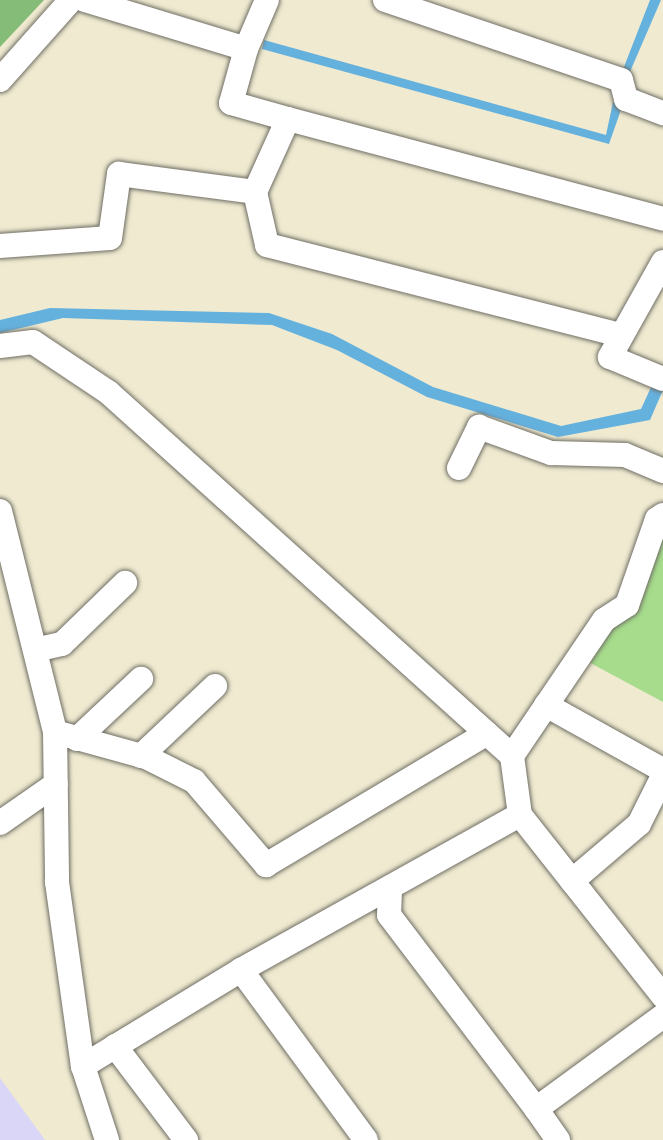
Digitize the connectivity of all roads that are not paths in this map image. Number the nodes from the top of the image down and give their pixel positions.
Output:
1 (70, 0) edge
2 (85, 0) edge
3 (267, 0) edge
4 (385, 0) edge
5 (246, 49) junction
6 (0, 80) edge
7 (663, 113) edge
8 (288, 119) junction
9 (255, 192) junction
10 (663, 219) edge
11 (0, 246) edge
12 (663, 262) edge
13 (621, 335) junction
14 (0, 346) edge
15 (658, 377) edge
16 (459, 468) dead end
17 (663, 471) edge
18 (0, 511) edge
19 (663, 515) edge
20 (125, 583) dead end
21 (34, 650) junction
22 (141, 680) dead end
23 (215, 686) dead end
24 (546, 705) junction
25 (487, 733) junction
26 (66, 736) junction
27 (141, 756) junction
28 (512, 756) junction
29 (663, 770) edge
30 (663, 776) edge
31 (56, 784) junction
32 (520, 815) junction
33 (653, 822) edge
34 (0, 823) edge
35 (572, 881) junction
36 (390, 888) junction
37 (241, 970) junction
38 (663, 996) edge
39 (663, 1016) edge
40 (115, 1046) junction
41 (83, 1066) junction
42 (536, 1109) junction
43 (107, 1140) edge
44 (186, 1140) edge
45 (366, 1140) edge
46 (558, 1140) edge

1 - 6 street
2 - 5 street
3 - 5 street
4 - 7 street
5 - 8 street
8 - 9 street
8 - 10 street
9 - 11 street
9 - 13 street
12 - 13 street
13 - 15 street
14 - 25 street
16 - 17 street
18 - 21 street
19 - 24 street
20 - 21 street
21 - 26 street
22 - 26 street
23 - 27 street
24 - 28 street
24 - 29 street
25 - 27 street
25 - 28 street
26 - 27 street
26 - 31 street
28 - 32 street
30 - 33 street
31 - 34 street
31 - 41 street
32 - 35 street
32 - 36 street
33 - 35 street
35 - 38 street
36 - 37 street
36 - 42 street
37 - 40 street
37 - 45 street
39 - 42 street
40 - 41 street
40 - 44 street
41 - 43 street
42 - 46 street

